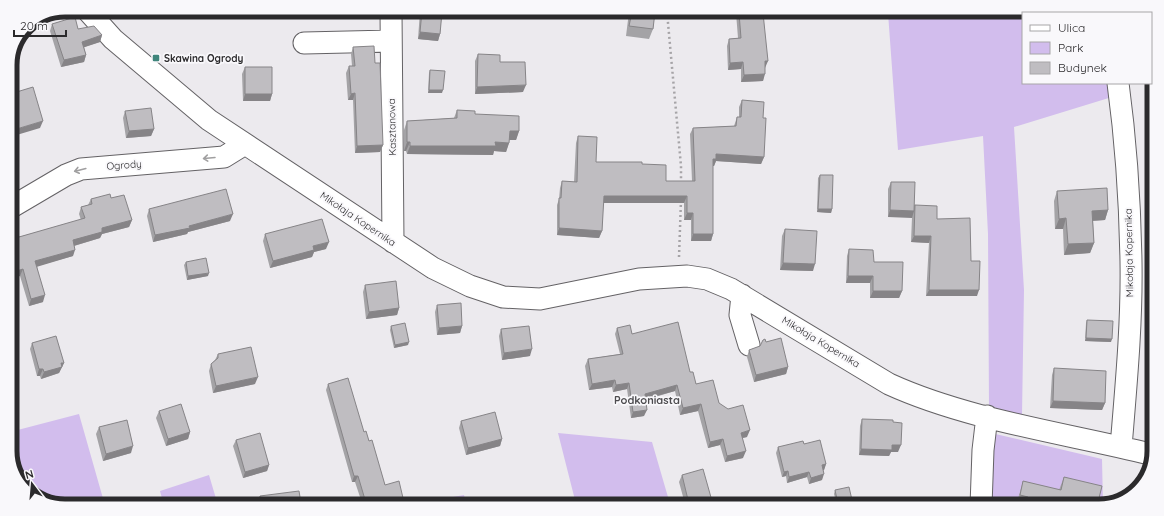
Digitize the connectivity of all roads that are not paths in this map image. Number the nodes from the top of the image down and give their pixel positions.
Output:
1 (93, 17) edge
2 (391, 17) edge
3 (391, 41) junction
4 (304, 43) dead end
5 (1118, 84) edge
6 (245, 144) junction
7 (17, 204) edge
8 (393, 242) junction
9 (742, 295) junction
10 (749, 345) dead end
11 (987, 416) junction
12 (1121, 447) junction
13 (1147, 453) edge
14 (980, 499) edge

1 - 6 street, Mikołaja Kopernika
2 - 3 street, Kasztanowa
3 - 4 street
3 - 8 street, Kasztanowa
5 - 12 street, Mikołaja Kopernika
6 -> 7 street, Ogrody
6 - 8 street, Mikołaja Kopernika
8 - 9 street, Mikołaja Kopernika
9 - 10 street
9 - 11 street, Mikołaja Kopernika
11 - 12 street, Mikołaja Kopernika
11 - 14 street
12 - 13 street, Mikołaja Kopernika

